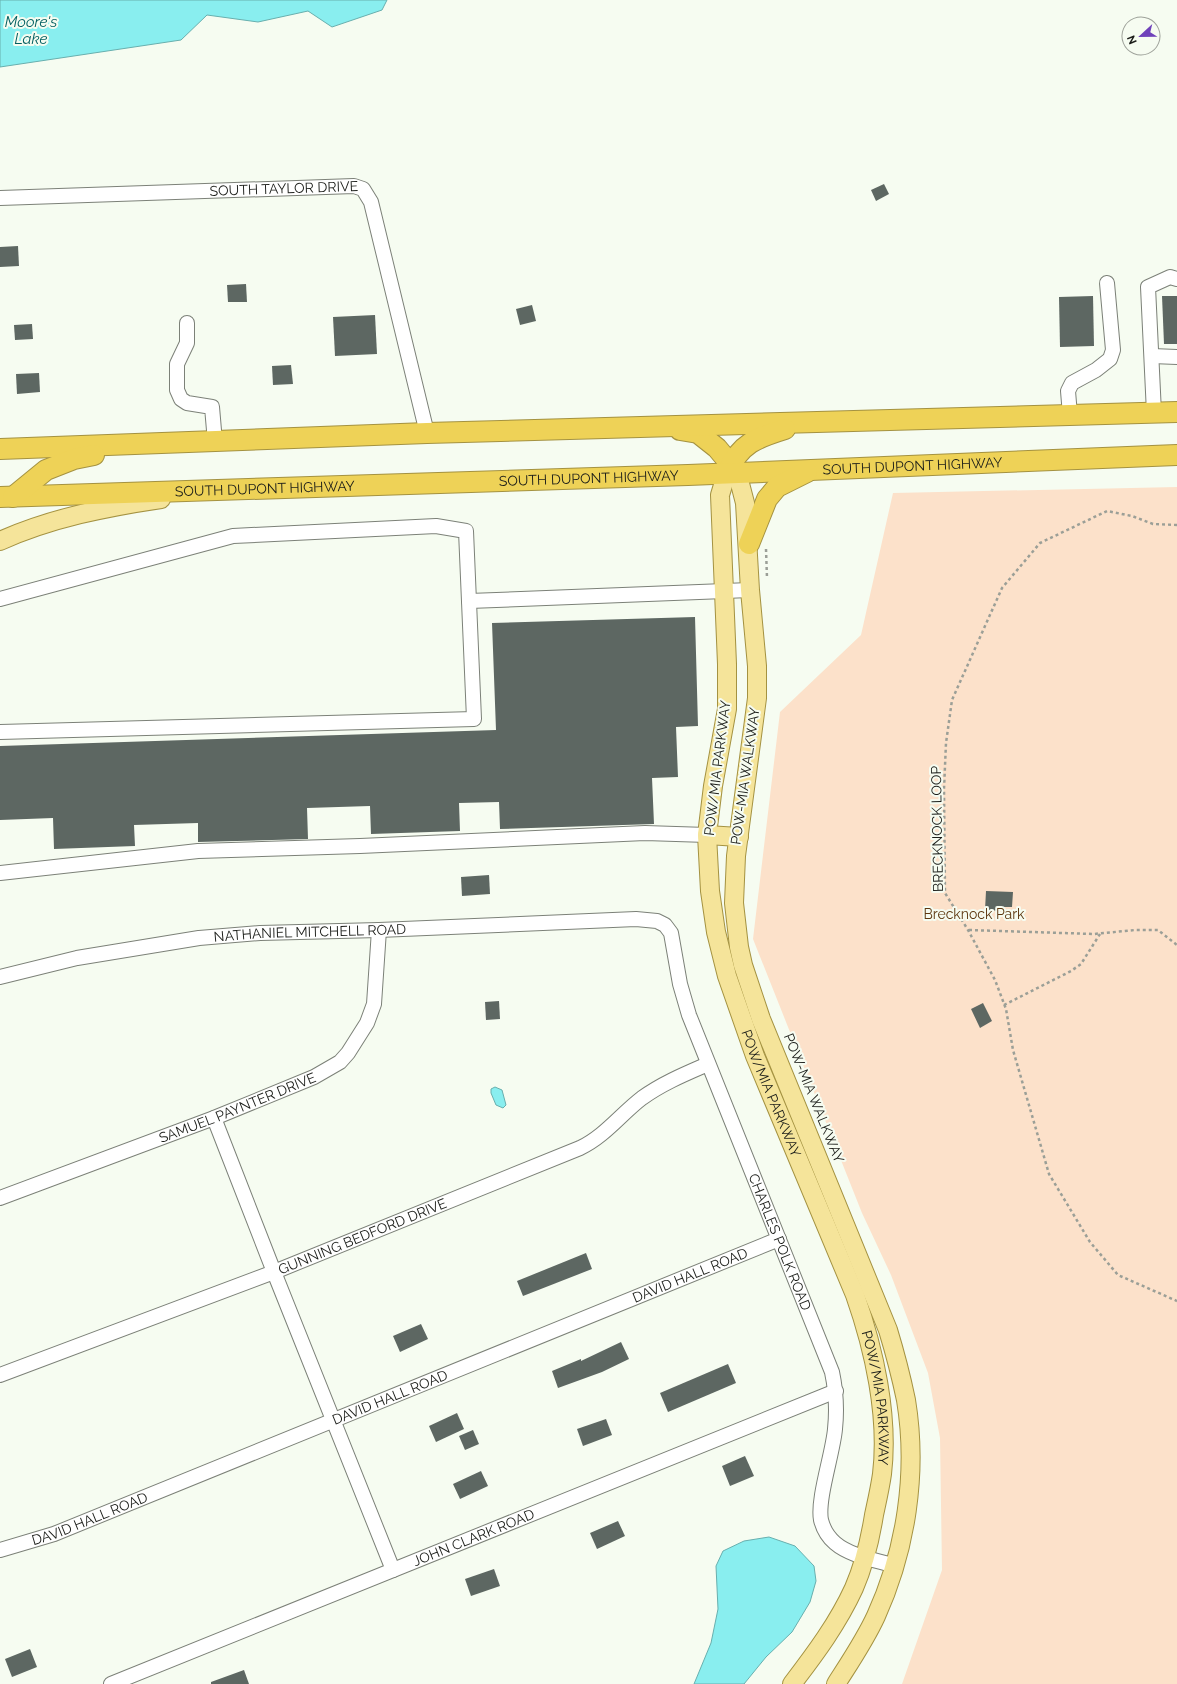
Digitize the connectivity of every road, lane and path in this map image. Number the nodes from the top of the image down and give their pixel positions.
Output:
1 (0, 198) edge
2 (1177, 279) edge
3 (1107, 283) dead end
4 (187, 323) dead end
5 (1152, 356) junction
6 (1177, 357) edge
7 (1177, 412) edge
8 (1154, 413) junction
9 (1070, 415) junction
10 (806, 422) junction
11 (659, 426) junction
12 (427, 433) junction
13 (215, 442) junction
14 (145, 444) junction
15 (0, 449) edge
16 (1177, 454) edge
17 (732, 469) junction
18 (813, 469) junction
19 (217, 491) junction
20 (4, 500) edge
21 (1177, 525) edge
22 (0, 541) edge
23 (757, 543) junction
24 (767, 579) dead end
25 (723, 590) junction
26 (750, 590) junction
27 (0, 599) edge
28 (469, 601) junction
29 (0, 732) edge
30 (708, 835) junction
31 (739, 837) junction
32 (0, 873) edge
33 (623, 919) joint
34 (379, 930) junction
35 (968, 930) junction
36 (1100, 934) junction
37 (1177, 945) edge
38 (0, 977) edge
39 (1004, 1005) junction
40 (708, 1064) junction
41 (214, 1118) junction
42 (0, 1198) edge
43 (779, 1239) junction
44 (274, 1272) junction
45 (1177, 1301) edge
46 (0, 1375) edge
47 (836, 1391) junction
48 (334, 1420) junction
49 (0, 1550) edge
50 (865, 1557) junction
51 (894, 1566) junction
52 (394, 1570) junction
53 (111, 1684) edge
54 (792, 1684) edge
55 (836, 1684) edge

1 - 12 street, SOUTH TAYLOR DRIVE
2 - 5 street
3 - 9 street
4 - 13 street
5 - 6 street
5 - 8 street
7 - 8 highway
8 - 9 highway
9 - 10 highway
10 - 11 highway
10 - 17 highway
11 - 12 highway
11 - 17 highway
12 - 13 highway
13 - 14 highway
14 - 15 highway
14 - 20 highway
16 - 18 highway, SOUTH DUPONT HIGHWAY
17 - 18 highway, SOUTH DUPONT HIGHWAY
17 - 19 highway, SOUTH DUPONT HIGHWAY
17 - 23 main road, POW/MIA PARKWAY
17 - 25 main road, POW/MIA PARKWAY
18 - 23 highway
19 - 20 highway, SOUTH DUPONT HIGHWAY
19 - 22 main road
21 - 35 path, BRECKNOCK LOOP
23 - 24 path
23 - 26 main road, POW/MIA PARKWAY
25 - 26 street
25 - 28 street
25 - 30 main road, POW/MIA PARKWAY
26 - 31 main road, POW/MIA PARKWAY
27 - 28 street
28 - 29 street
30 - 31 main road
30 - 32 street
30 - 50 main road, POW/MIA PARKWAY
31 - 51 main road, POW/MIA PARKWAY
33 - 34 street, NATHANIEL MITCHELL ROAD
33 - 40 street, CHARLES POLK ROAD
34 - 38 street, NATHANIEL MITCHELL ROAD
34 - 41 street, SAMUEL PAYNTER DRIVE
35 - 36 path
35 - 39 path, BRECKNOCK LOOP
36 - 37 path
36 - 39 path
39 - 45 path, BRECKNOCK LOOP
40 - 43 street, CHARLES POLK ROAD
40 - 44 street, GUNNING BEDFORD DRIVE
41 - 42 street, SAMUEL PAYNTER DRIVE
41 - 44 street
43 - 47 street, CHARLES POLK ROAD
43 - 48 street, DAVID HALL ROAD
44 - 46 street, GUNNING BEDFORD DRIVE
44 - 48 street
47 - 50 street, CHARLES POLK ROAD
47 - 52 street, JOHN CLARK ROAD
48 - 49 street, DAVID HALL ROAD
48 - 52 street
50 - 51 street, CHARLES POLK ROAD
50 - 54 main road, POW/MIA PARKWAY
51 - 55 main road, POW/MIA PARKWAY
52 - 53 street, JOHN CLARK ROAD

